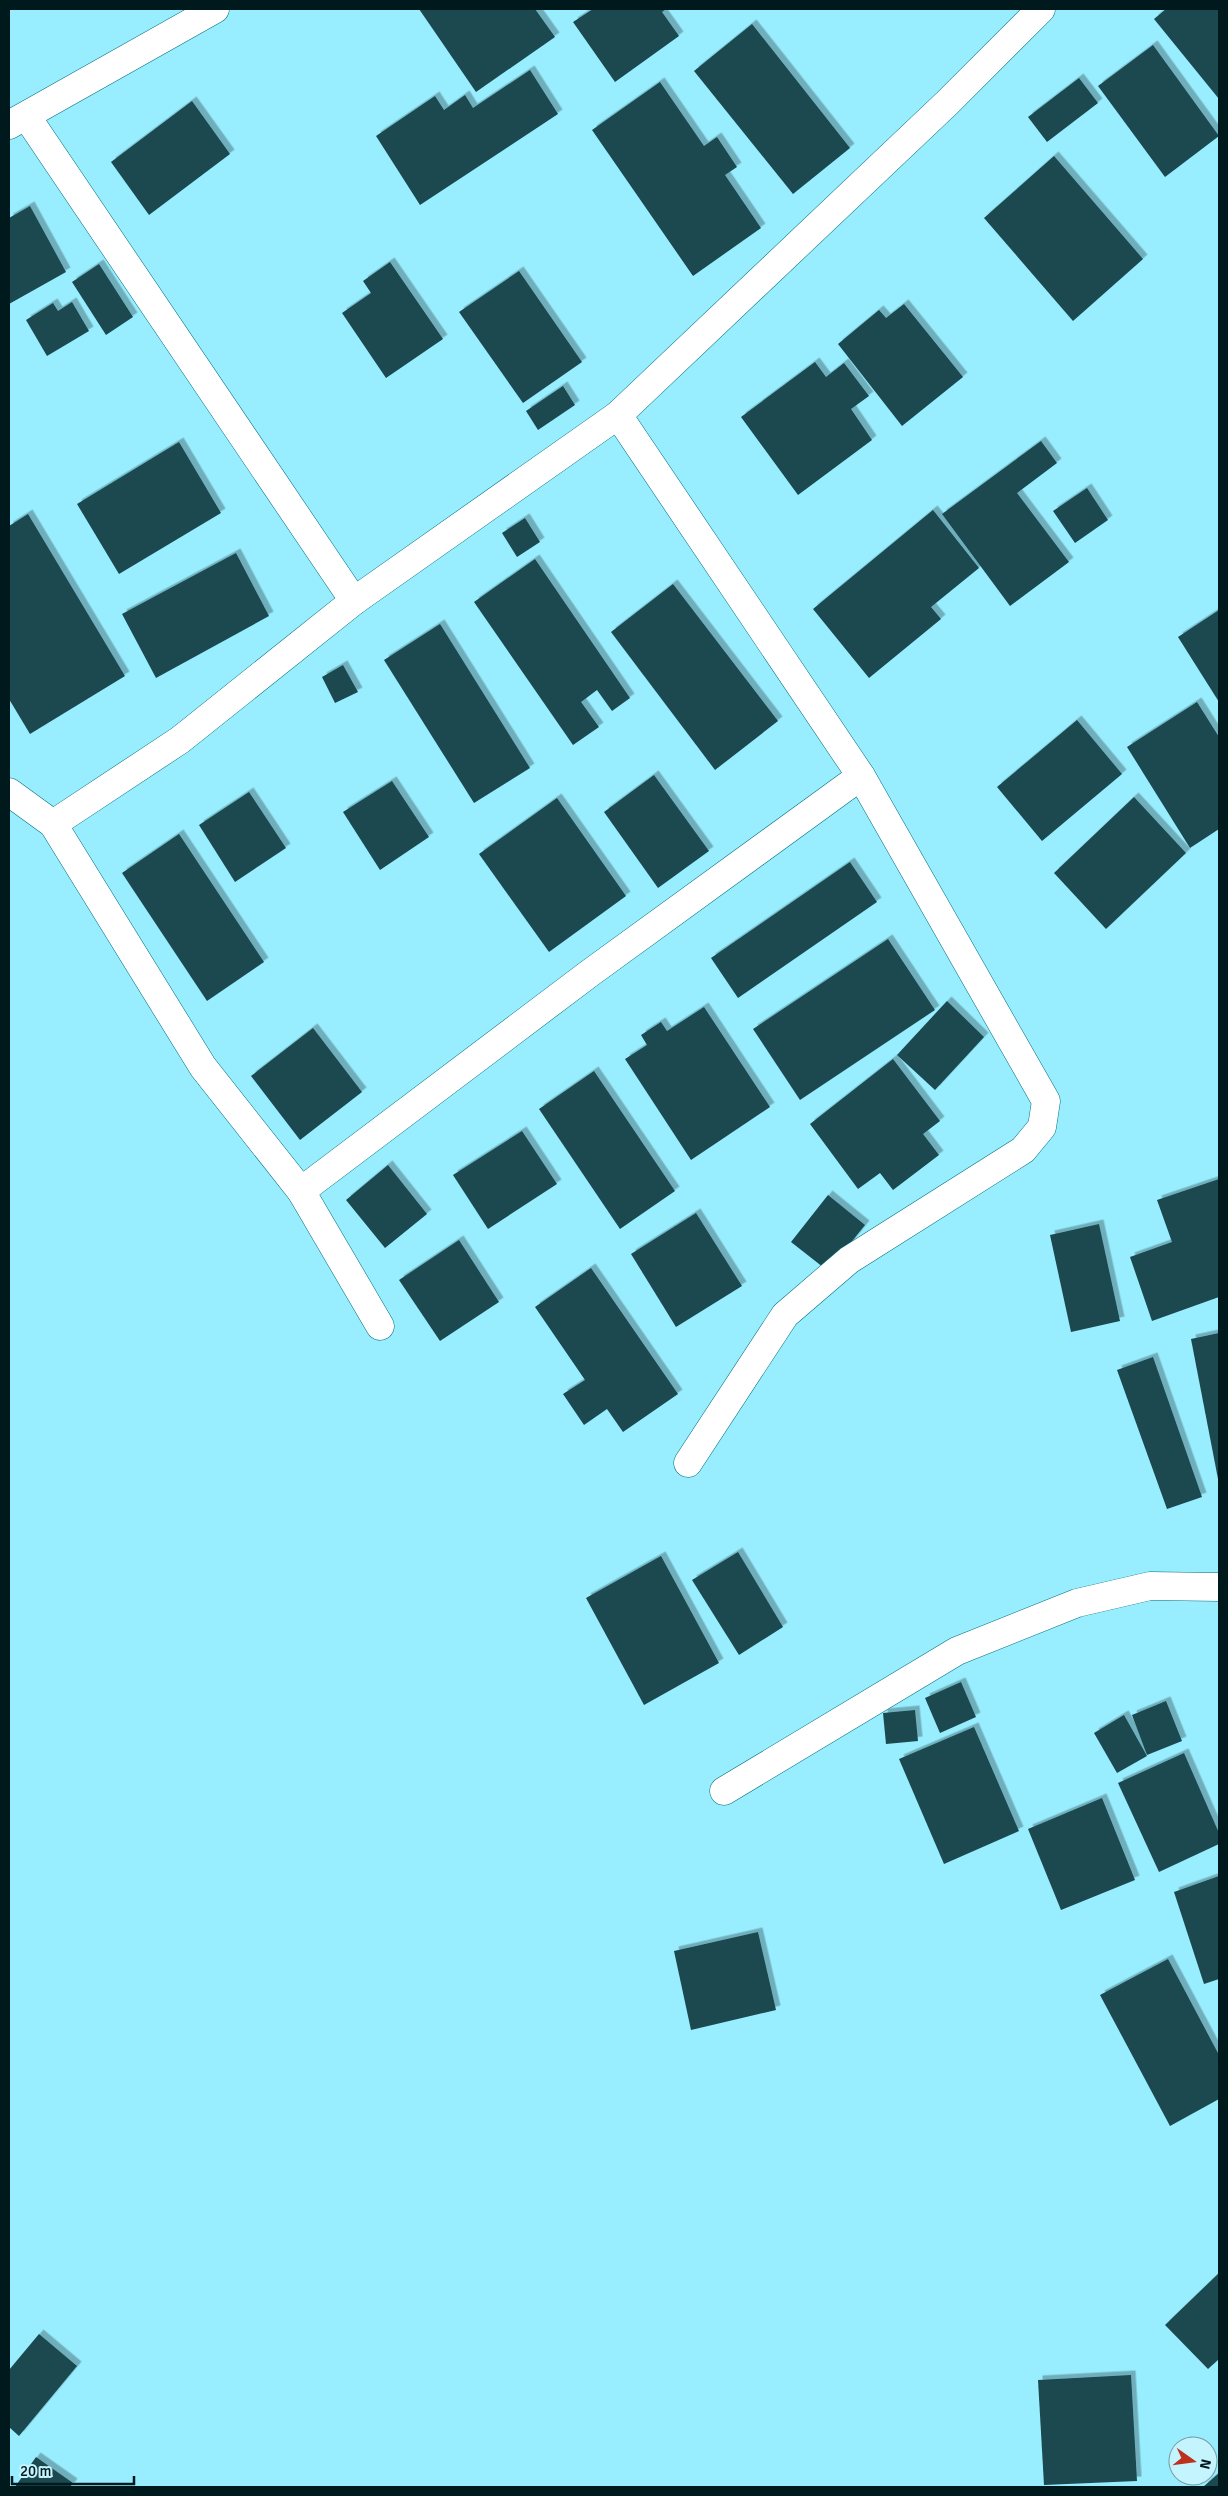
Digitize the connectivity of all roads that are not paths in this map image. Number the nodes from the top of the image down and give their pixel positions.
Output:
1 (215, 9) edge
2 (1041, 9) edge
3 (18, 121) edge
4 (618, 415) junction
5 (354, 601) junction
6 (861, 776) junction
7 (9, 792) edge
8 (53, 824) junction
9 (301, 1191) junction
10 (380, 1326) dead end
11 (688, 1463) dead end
12 (1219, 1587) edge
13 (724, 1791) dead end

1 - 3 street
2 - 4 street
3 - 5 street
4 - 5 street
4 - 6 street
5 - 8 street
6 - 9 street
6 - 11 street
7 - 8 street
8 - 9 street
9 - 10 street
12 - 13 street

